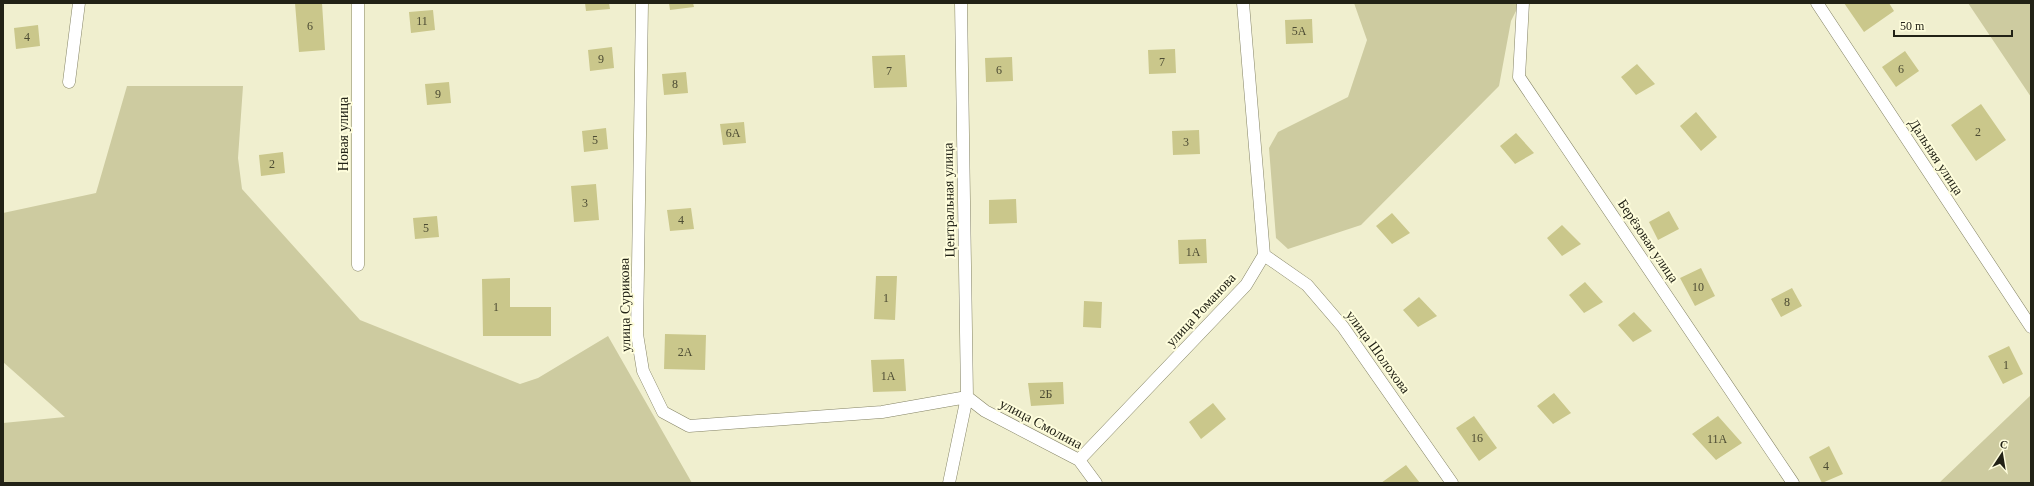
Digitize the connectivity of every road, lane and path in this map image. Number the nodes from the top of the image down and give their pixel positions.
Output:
1 (79, 3) edge
2 (358, 3) edge
3 (642, 3) edge
4 (961, 3) edge
5 (1243, 3) edge
6 (1523, 3) edge
7 (1817, 3) edge
8 (69, 82) dead end
9 (1264, 255) junction
10 (358, 265) dead end
11 (2031, 327) edge
12 (967, 397) junction
13 (1079, 460) junction
14 (949, 483) edge
15 (1096, 483) edge
16 (1452, 483) edge
17 (1793, 483) edge

1 - 8 street
2 - 10 street, Новая улица
3 - 12 street, улица Сурикова
4 - 12 street, Центральная улица
5 - 9 street
6 - 17 street, Берёзовая улица
7 - 11 street, Дальняя улица
9 - 13 street, улица Романова
9 - 16 street, улица Шолохова
12 - 13 street, улица Смолина
12 - 14 street, Центральная улица
13 - 15 street, улица Смолина

